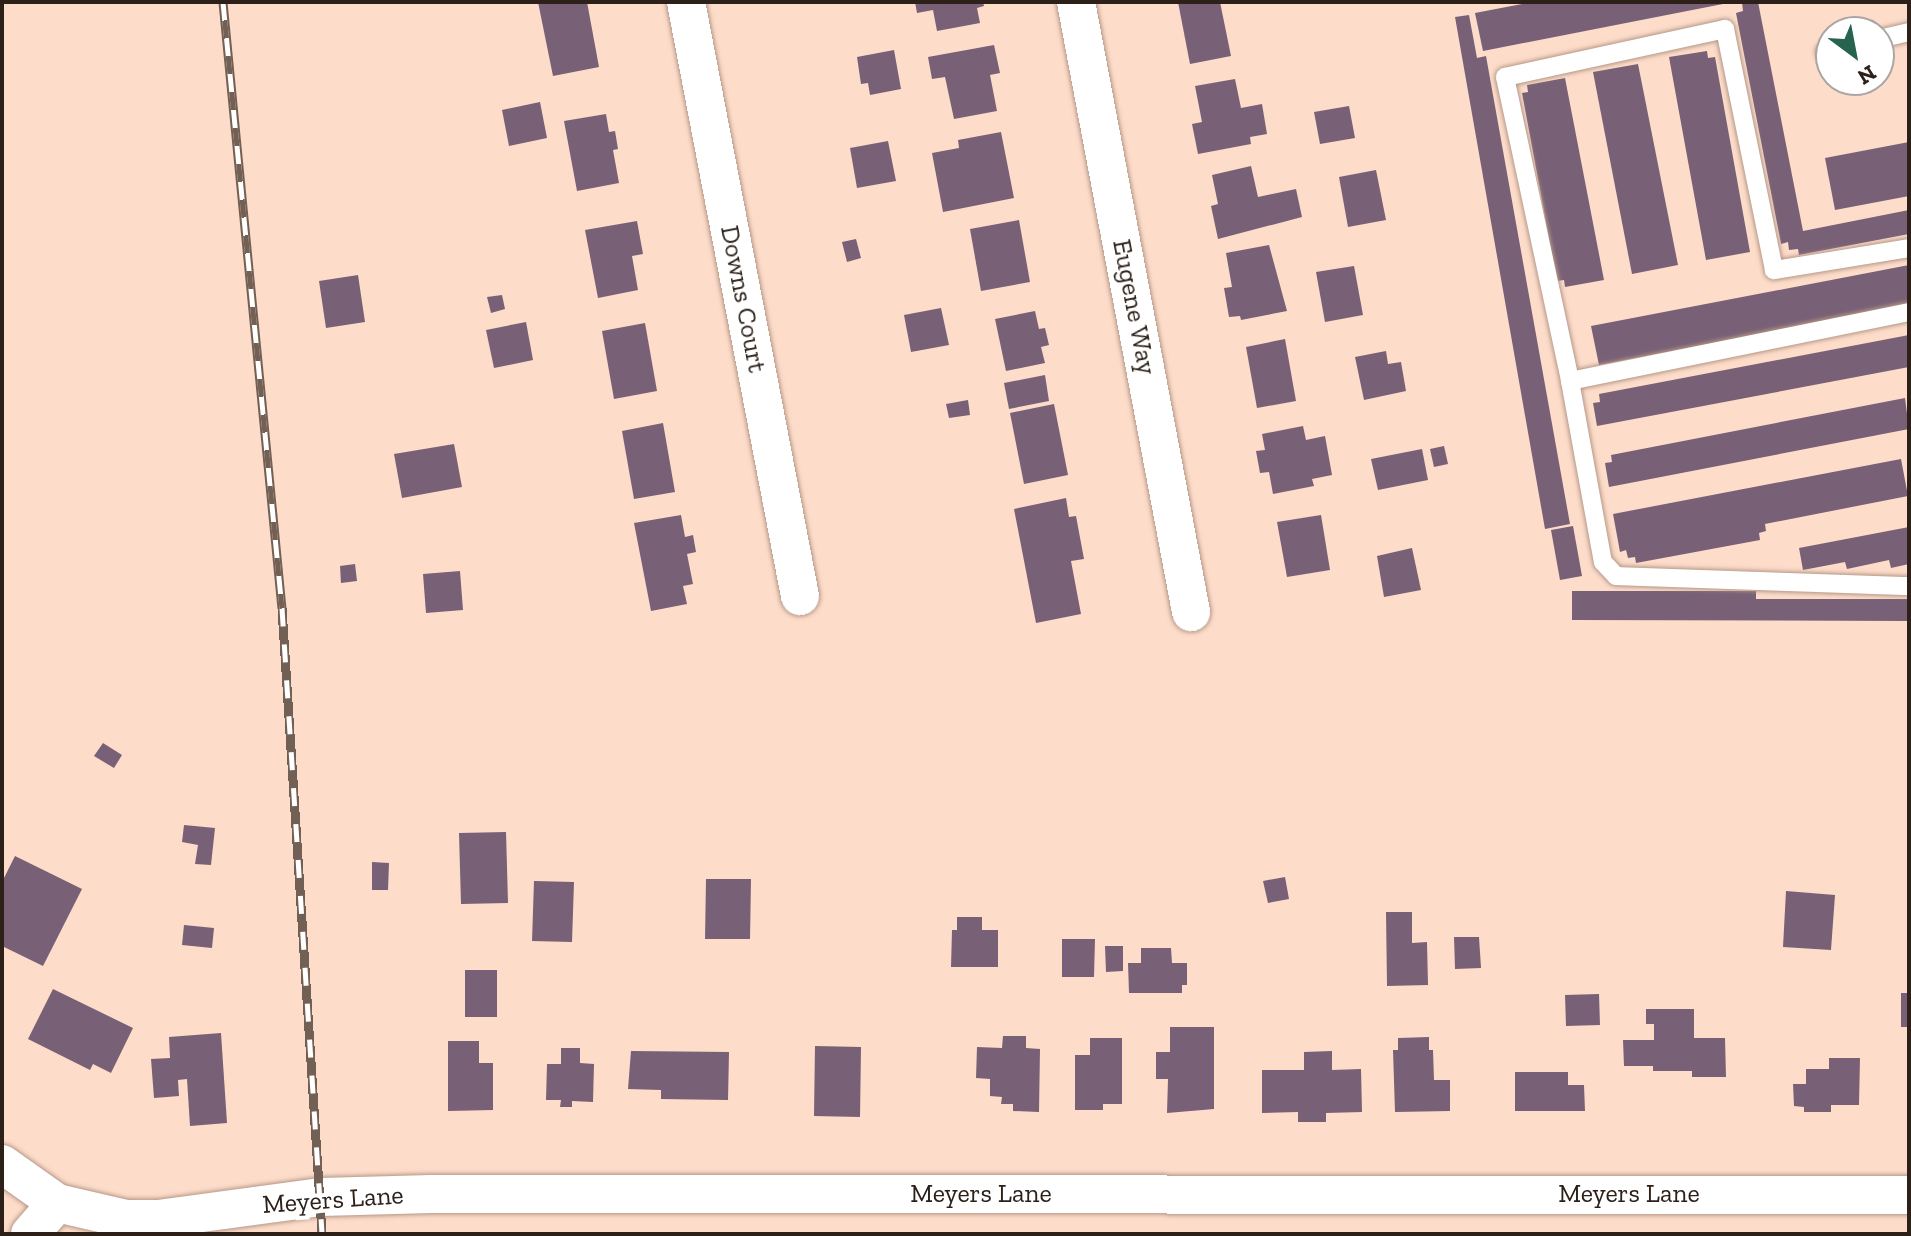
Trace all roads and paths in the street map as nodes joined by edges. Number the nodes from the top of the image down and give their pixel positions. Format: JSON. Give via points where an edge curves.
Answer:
{"nodes":[{"id":1,"x":686,"y":2,"type":"edge"},
{"id":2,"x":1076,"y":2,"type":"edge"},
{"id":3,"x":1909,"y":248,"type":"edge"},
{"id":4,"x":1909,"y":312,"type":"edge"},
{"id":5,"x":1570,"y":381,"type":"junction"},
{"id":6,"x":1909,"y":586,"type":"edge"},
{"id":7,"x":800,"y":596,"type":"dead end"},
{"id":8,"x":1191,"y":612,"type":"dead end"},
{"id":9,"x":2,"y":1164,"type":"edge"},
{"id":10,"x":1909,"y":1195,"type":"edge"},
{"id":11,"x":57,"y":1203,"type":"junction"},
{"id":12,"x":30,"y":1234,"type":"edge"}],
"edges":[{"from":1,"to":7,"type":"street","name":"Downs Court"},
{"from":2,"to":8,"type":"street","name":"Eugene Way"},
{"from":3,"to":5,"type":"lane","via":[[1774,270],[1725,29],[1505,77]]},
{"from":4,"to":5,"type":"lane"},
{"from":5,"to":6,"type":"lane","via":[[1603,562],[1616,576]]},
{"from":9,"to":11,"type":"street"},
{"from":10,"to":11,"type":"street","name":"Meyers Lane","via":[[431,1194],[321,1197],[158,1219],[126,1219]]},
{"from":11,"to":12,"type":"street"}]}
